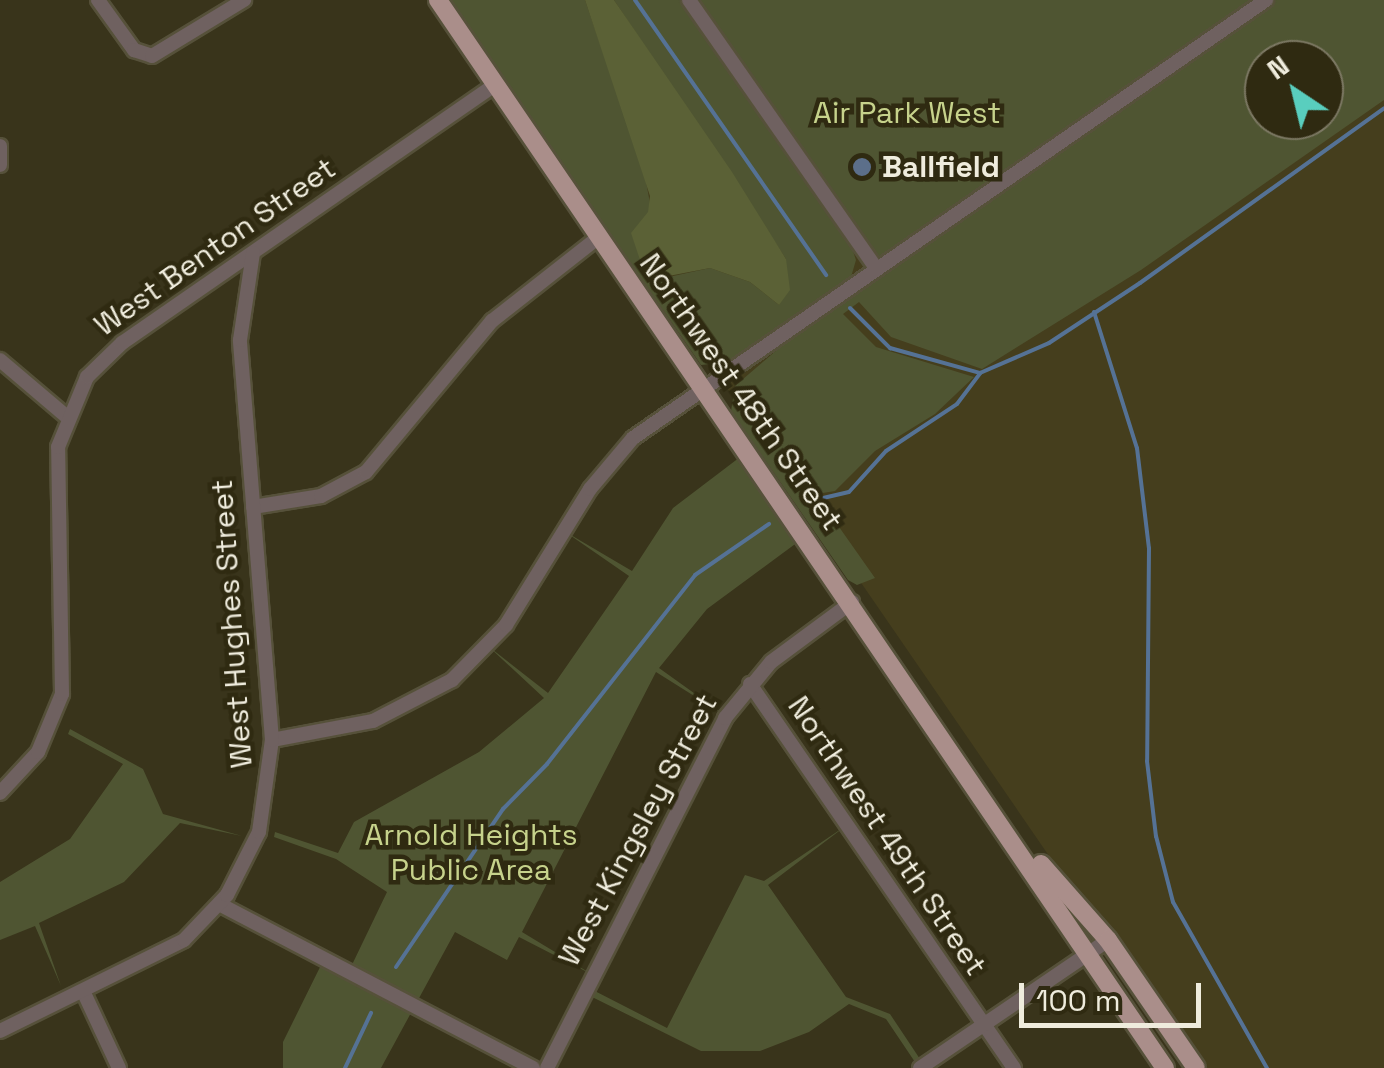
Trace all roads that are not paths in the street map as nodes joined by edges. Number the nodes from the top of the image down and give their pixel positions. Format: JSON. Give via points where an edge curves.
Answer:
{"nodes":[{"id":1,"x":98,"y":0,"type":"edge"},
{"id":2,"x":244,"y":0,"type":"edge"},
{"id":3,"x":438,"y":0,"type":"edge"},
{"id":4,"x":689,"y":0,"type":"edge"},
{"id":5,"x":1266,"y":0,"type":"edge"},
{"id":6,"x":496,"y":84,"type":"junction"},
{"id":7,"x":600,"y":236,"type":"junction"},
{"id":8,"x":253,"y":254,"type":"junction"},
{"id":9,"x":877,"y":269,"type":"junction"},
{"id":10,"x":0,"y":360,"type":"edge"},
{"id":11,"x":704,"y":387,"type":"junction"},
{"id":12,"x":66,"y":416,"type":"junction"},
{"id":13,"x":253,"y":507,"type":"junction"},
{"id":14,"x":852,"y":602,"type":"junction"},
{"id":15,"x":750,"y":684,"type":"junction"},
{"id":16,"x":272,"y":740,"type":"junction"},
{"id":17,"x":0,"y":793,"type":"edge"},
{"id":18,"x":998,"y":814,"type":"junction"},
{"id":19,"x":221,"y":905,"type":"junction"},
{"id":20,"x":1108,"y":940,"type":"junction"},
{"id":21,"x":1088,"y":953,"type":"junction"},
{"id":22,"x":84,"y":993,"type":"junction"},
{"id":23,"x":984,"y":1024,"type":"junction"},
{"id":24,"x":0,"y":1031,"type":"edge"},
{"id":25,"x":120,"y":1068,"type":"edge"},
{"id":26,"x":533,"y":1068,"type":"edge"},
{"id":27,"x":546,"y":1068,"type":"edge"},
{"id":28,"x":920,"y":1068,"type":"edge"},
{"id":29,"x":1014,"y":1068,"type":"edge"},
{"id":30,"x":1165,"y":1068,"type":"edge"},
{"id":31,"x":1196,"y":1068,"type":"edge"}],
"edges":[{"from":1,"to":2,"type":"street","via":[[134,50],[157,56]]},
{"from":3,"to":6,"type":"main road","name":"Northwest 48th Street"},
{"from":4,"to":9,"type":"street"},
{"from":5,"to":9,"type":"street"},
{"from":6,"to":7,"type":"main road","name":"Northwest 48th Street"},
{"from":6,"to":8,"type":"street","name":"West Benton Street"},
{"from":7,"to":11,"type":"main road","name":"Northwest 48th Street"},
{"from":7,"to":13,"type":"street","via":[[492,321],[366,472],[321,496]]},
{"from":8,"to":12,"type":"street","name":"West Benton Street","via":[[108,354]]},
{"from":8,"to":13,"type":"street","name":"West Hughes Street","via":[[240,340]]},
{"from":9,"to":11,"type":"street"},
{"from":10,"to":12,"type":"street"},
{"from":11,"to":14,"type":"main road","name":"Northwest 48th Street"},
{"from":11,"to":16,"type":"street","via":[[608,464],[506,625],[452,680],[373,722]]},
{"from":12,"to":17,"type":"street","name":"West Benton Street","via":[[57,461],[62,694],[38,752]]},
{"from":13,"to":16,"type":"street","name":"West Hughes Street"},
{"from":14,"to":15,"type":"street","name":"West Kingsley Street"},
{"from":14,"to":18,"type":"main road","name":"Northwest 48th Street"},
{"from":15,"to":23,"type":"street","name":"Northwest 49th Street"},
{"from":15,"to":27,"type":"street","name":"West Kingsley Street","via":[[698,767]]},
{"from":16,"to":19,"type":"street","name":"West Hughes Street","via":[[261,827]]},
{"from":18,"to":20,"type":"main road","name":"Northwest 48th Street"},
{"from":18,"to":21,"type":"main road","name":"Northwest 48th Street"},
{"from":19,"to":22,"type":"street","name":"West Hughes Street","via":[[160,957]]},
{"from":19,"to":26,"type":"street"},
{"from":20,"to":21,"type":"street"},
{"from":20,"to":31,"type":"main road","name":"Northwest 48th Street"},
{"from":21,"to":23,"type":"street"},
{"from":21,"to":30,"type":"main road","name":"Northwest 48th Street"},
{"from":22,"to":24,"type":"street","name":"West Hughes Street"},
{"from":22,"to":25,"type":"street"},
{"from":23,"to":28,"type":"street"},
{"from":23,"to":29,"type":"street","name":"Northwest 49th Street"}]}
